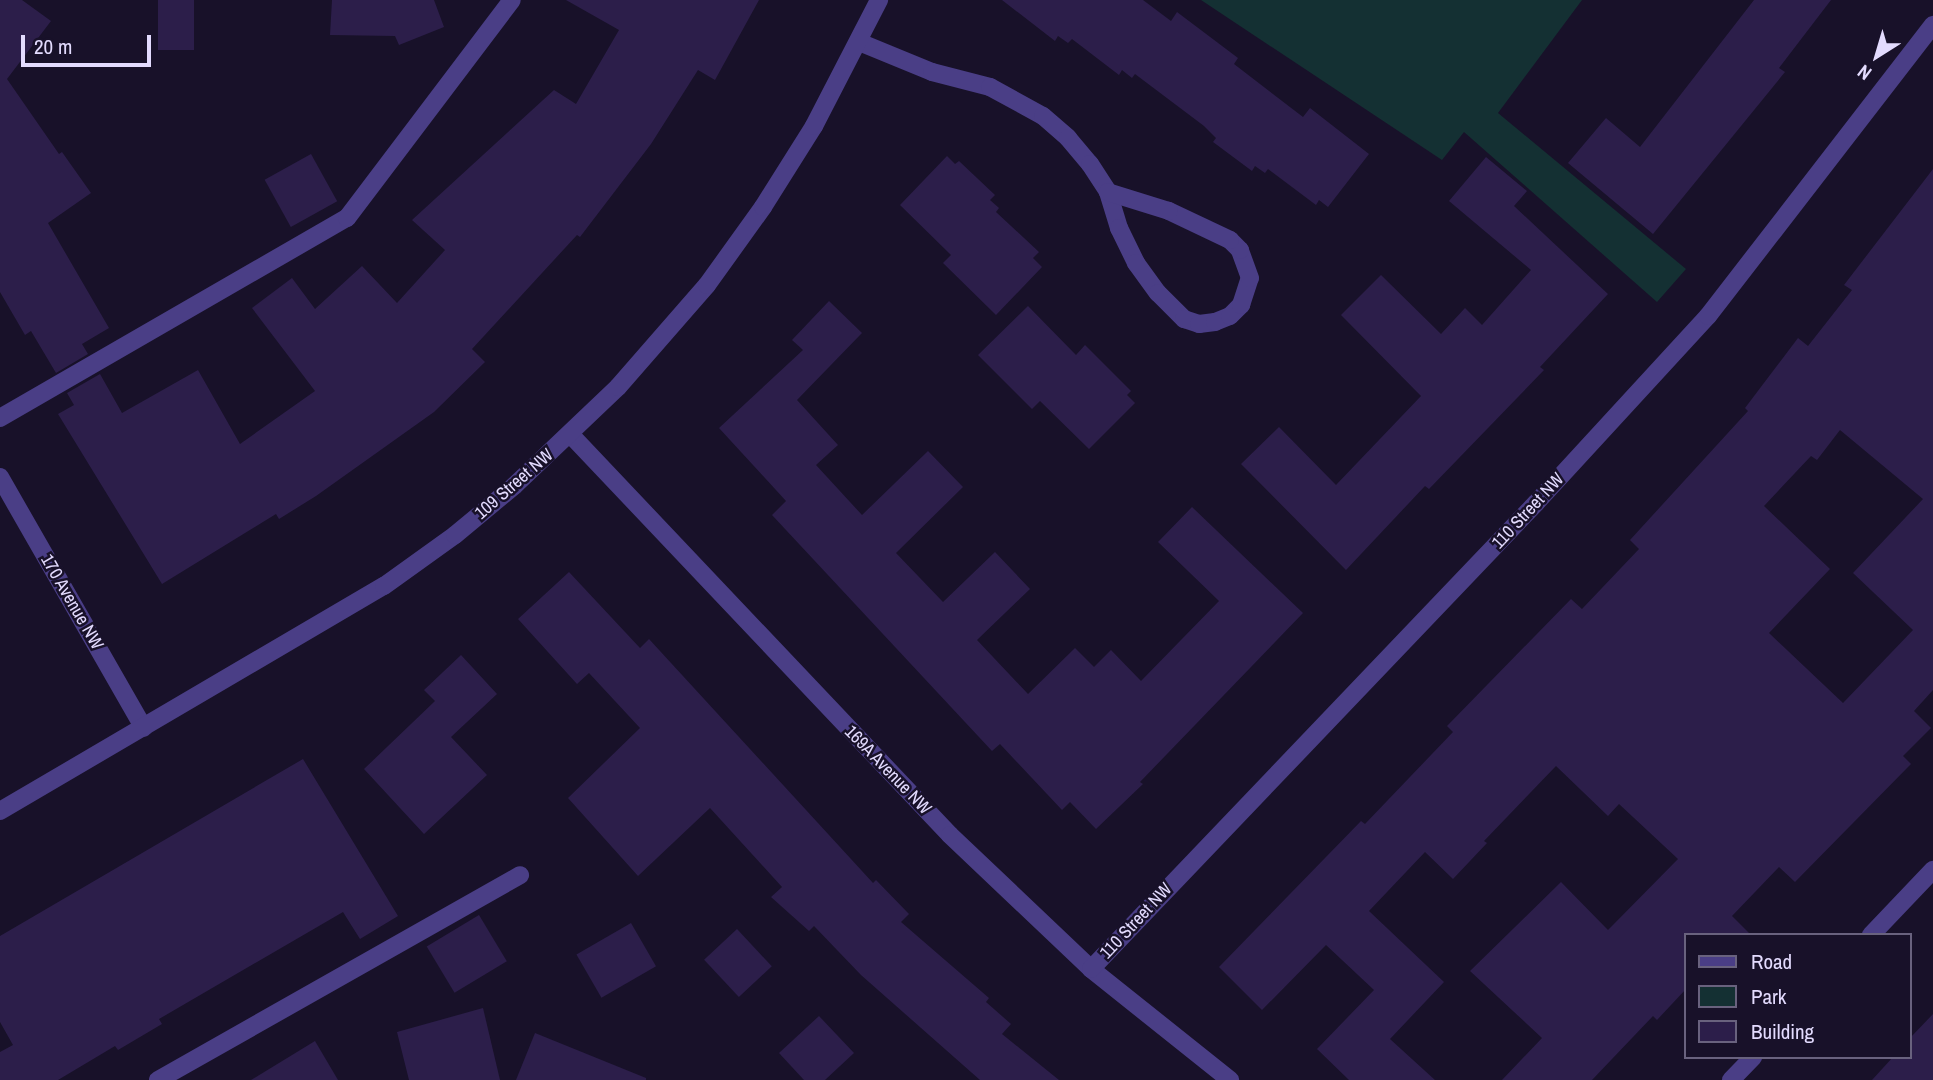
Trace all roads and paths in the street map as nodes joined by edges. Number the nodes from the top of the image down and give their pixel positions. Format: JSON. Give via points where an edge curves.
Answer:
{"nodes":[{"id":1,"x":512,"y":0,"type":"edge"},
{"id":2,"x":878,"y":0,"type":"edge"},
{"id":3,"x":1933,"y":25,"type":"edge"},
{"id":4,"x":859,"y":42,"type":"junction"},
{"id":5,"x":1108,"y":192,"type":"junction"},
{"id":6,"x":0,"y":418,"type":"edge"},
{"id":7,"x":570,"y":434,"type":"junction"},
{"id":8,"x":0,"y":477,"type":"edge"},
{"id":9,"x":144,"y":728,"type":"junction"},
{"id":10,"x":0,"y":811,"type":"edge"},
{"id":11,"x":1933,"y":870,"type":"edge"},
{"id":12,"x":520,"y":875,"type":"dead end"},
{"id":13,"x":1873,"y":933,"type":"edge"},
{"id":14,"x":1091,"y":969,"type":"junction"},
{"id":15,"x":1751,"y":1059,"type":"edge"},
{"id":16,"x":158,"y":1080,"type":"edge"},
{"id":17,"x":1230,"y":1080,"type":"edge"},
{"id":18,"x":1731,"y":1080,"type":"edge"}],
"edges":[{"from":1,"to":6,"type":"street","via":[[347,218]]},
{"from":2,"to":4,"type":"street","name":"109 Street NW"},
{"from":3,"to":14,"type":"street","name":"110 Street NW","via":[[1708,316]]},
{"from":4,"to":5,"type":"street","via":[[1017,100],[1068,138]]},
{"from":4,"to":7,"type":"street","name":"109 Street NW","via":[[814,126],[715,274],[655,347]]},
{"from":5,"to":5,"type":"street","via":[[1136,263],[1184,319],[1199,324],[1215,322],[1241,305],[1250,278],[1240,250],[1230,240],[1169,211]]},
{"from":7,"to":9,"type":"street","name":"109 Street NW","via":[[455,535],[384,586]]},
{"from":7,"to":14,"type":"street","name":"169A Avenue NW","via":[[950,835]]},
{"from":8,"to":9,"type":"street","name":"170 Avenue NW"},
{"from":9,"to":10,"type":"street","name":"109 Street NW"},
{"from":11,"to":13,"type":"street"},
{"from":12,"to":16,"type":"street"},
{"from":14,"to":17,"type":"street","name":"169A Avenue NW"},
{"from":15,"to":18,"type":"street"}]}
